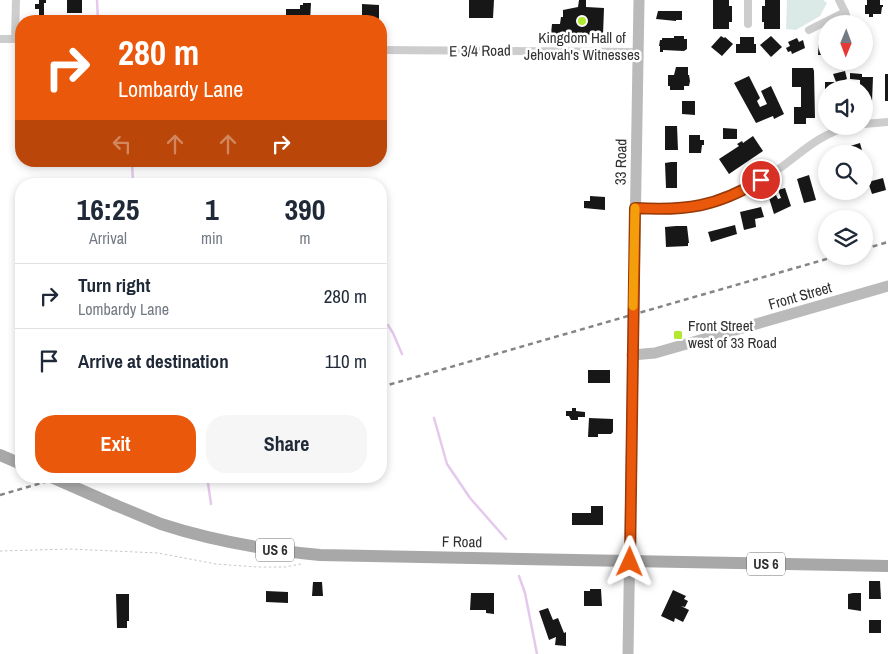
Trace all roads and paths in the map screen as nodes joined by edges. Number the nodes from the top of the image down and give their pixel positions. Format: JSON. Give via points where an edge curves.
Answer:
{"nodes":[{"id":1,"x":16,"y":0,"type":"edge"},
{"id":2,"x":640,"y":0,"type":"edge"},
{"id":3,"x":748,"y":0,"type":"edge"},
{"id":4,"x":839,"y":0,"type":"edge"},
{"id":5,"x":845,"y":12,"type":"junction"},
{"id":6,"x":17,"y":15,"type":"edge"},
{"id":7,"x":846,"y":15,"type":"edge"},
{"id":8,"x":748,"y":24,"type":"dead end"},
{"id":9,"x":809,"y":30,"type":"dead end"},
{"id":10,"x":0,"y":39,"type":"edge"},
{"id":11,"x":15,"y":39,"type":"edge"},
{"id":12,"x":387,"y":50,"type":"edge"},
{"id":13,"x":638,"y":52,"type":"junction"},
{"id":14,"x":888,"y":122,"type":"edge"},
{"id":15,"x":873,"y":123,"type":"edge"},
{"id":16,"x":826,"y":135,"type":"edge"},
{"id":17,"x":635,"y":208,"type":"junction"},
{"id":18,"x":888,"y":286,"type":"edge"},
{"id":19,"x":632,"y":356,"type":"junction"},
{"id":20,"x":65,"y":483,"type":"edge"},
{"id":21,"x":0,"y":551,"type":"edge"},
{"id":22,"x":304,"y":554,"type":"junction"},
{"id":23,"x":630,"y":562,"type":"junction"},
{"id":24,"x":888,"y":566,"type":"edge"},
{"id":25,"x":628,"y":654,"type":"edge"}],
"edges":[{"from":1,"to":6,"type":"street"},
{"from":2,"to":13,"type":"main road","name":"33 Road"},
{"from":3,"to":8,"type":"street"},
{"from":4,"to":5,"type":"street"},
{"from":5,"to":7,"type":"street"},
{"from":5,"to":9,"type":"street"},
{"from":10,"to":11,"type":"street"},
{"from":12,"to":13,"type":"street","name":"E 3/4 Road"},
{"from":13,"to":17,"type":"main road","name":"33 Road"},
{"from":14,"to":15,"type":"street"},
{"from":16,"to":17,"type":"street","via":[[777,170],[728,198],[685,209]]},
{"from":17,"to":19,"type":"main road","name":"33 Road"},
{"from":18,"to":19,"type":"main road","name":"Front Street","via":[[655,353]]},
{"from":19,"to":23,"type":"main road","name":"33 Road"},
{"from":20,"to":22,"type":"main road","name":"F Road","number":"US 6","bridge":true,"via":[[184,530],[238,544]]},
{"from":21,"to":22,"type":"path","via":[[158,552],[216,564],[257,567],[301,565]]},
{"from":22,"to":23,"type":"main road","name":"F Road","number":"US 6"},
{"from":23,"to":24,"type":"main road","name":"F Road","number":"US 6"},
{"from":23,"to":25,"type":"main road","name":"33 Road"}]}
